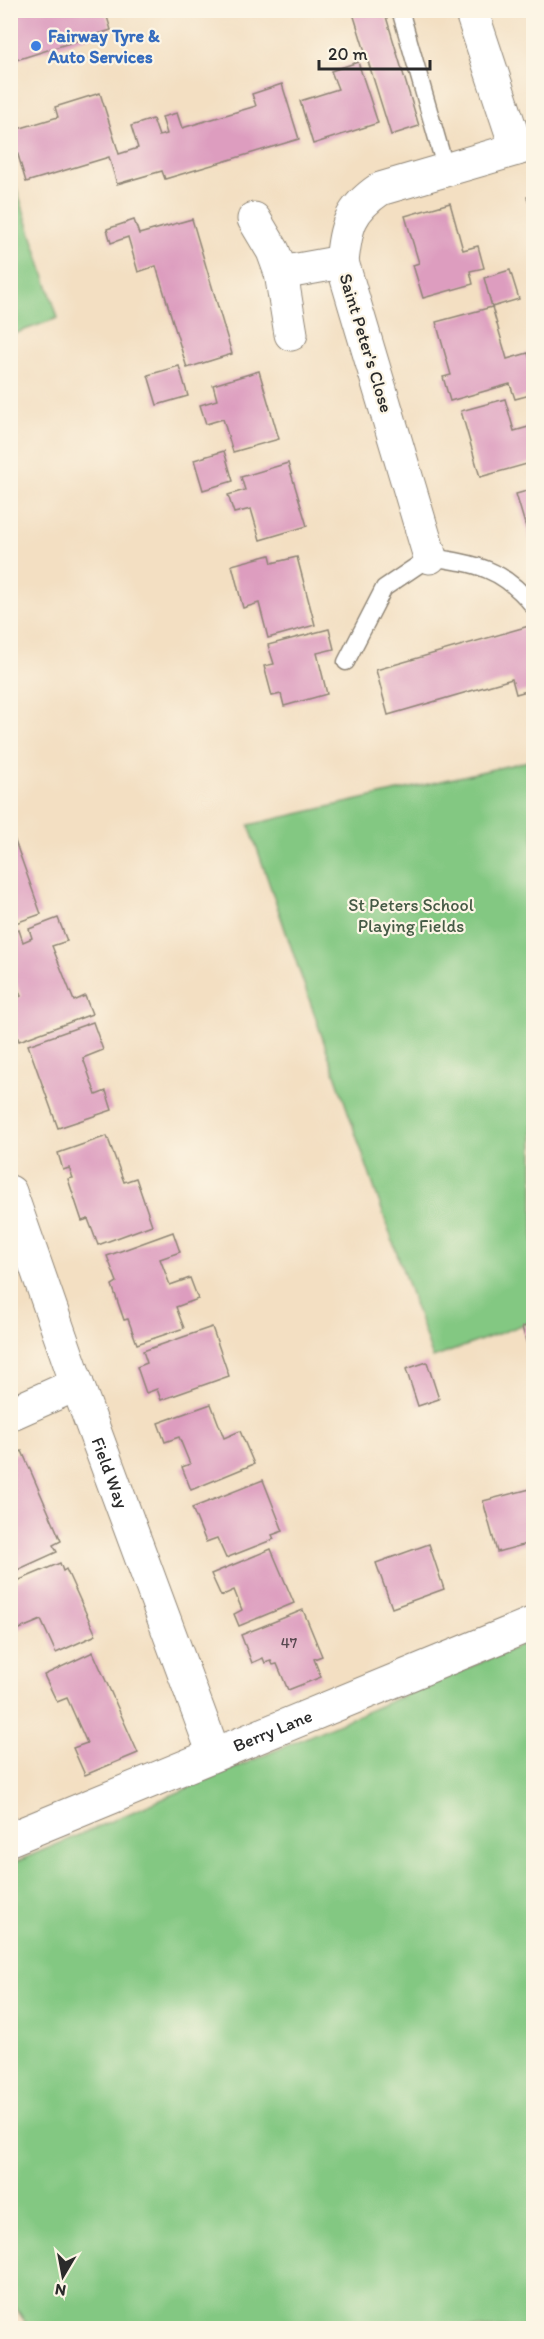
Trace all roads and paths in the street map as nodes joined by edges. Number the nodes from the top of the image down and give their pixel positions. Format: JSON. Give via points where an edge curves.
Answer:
{"nodes":[{"id":1,"x":400,"y":10,"type":"edge"},
{"id":2,"x":471,"y":10,"type":"edge"},
{"id":3,"x":525,"y":146,"type":"edge"},
{"id":4,"x":446,"y":170,"type":"junction"},
{"id":5,"x":254,"y":219,"type":"dead end"},
{"id":6,"x":342,"y":262,"type":"junction"},
{"id":7,"x":281,"y":273,"type":"junction"},
{"id":8,"x":291,"y":334,"type":"dead end"},
{"id":9,"x":430,"y":557,"type":"junction"},
{"id":10,"x":534,"y":607,"type":"edge"},
{"id":11,"x":346,"y":662,"type":"dead end"},
{"id":12,"x":10,"y":1192,"type":"edge"},
{"id":13,"x":77,"y":1384,"type":"junction"},
{"id":14,"x":10,"y":1414,"type":"edge"},
{"id":15,"x":534,"y":1623,"type":"edge"},
{"id":16,"x":214,"y":1754,"type":"junction"},
{"id":17,"x":10,"y":1839,"type":"edge"}],
"edges":[{"from":1,"to":4,"type":"lane"},
{"from":2,"to":3,"type":"street"},
{"from":3,"to":4,"type":"street","name":"Saint Peter's Close"},
{"from":4,"to":6,"type":"street","name":"Saint Peter's Close","via":[[380,189],[363,200],[345,235]]},
{"from":5,"to":7,"type":"street"},
{"from":6,"to":7,"type":"street"},
{"from":6,"to":9,"type":"street","name":"Saint Peter's Close"},
{"from":7,"to":8,"type":"street"},
{"from":9,"to":10,"type":"lane","via":[[474,564],[506,578]]},
{"from":9,"to":11,"type":"lane","via":[[384,588]]},
{"from":12,"to":13,"type":"street","name":"Field Way"},
{"from":13,"to":14,"type":"street"},
{"from":13,"to":16,"type":"street","name":"Field Way"},
{"from":15,"to":16,"type":"street","name":"Berry Lane"},
{"from":16,"to":17,"type":"street","name":"Berry Lane"}]}
